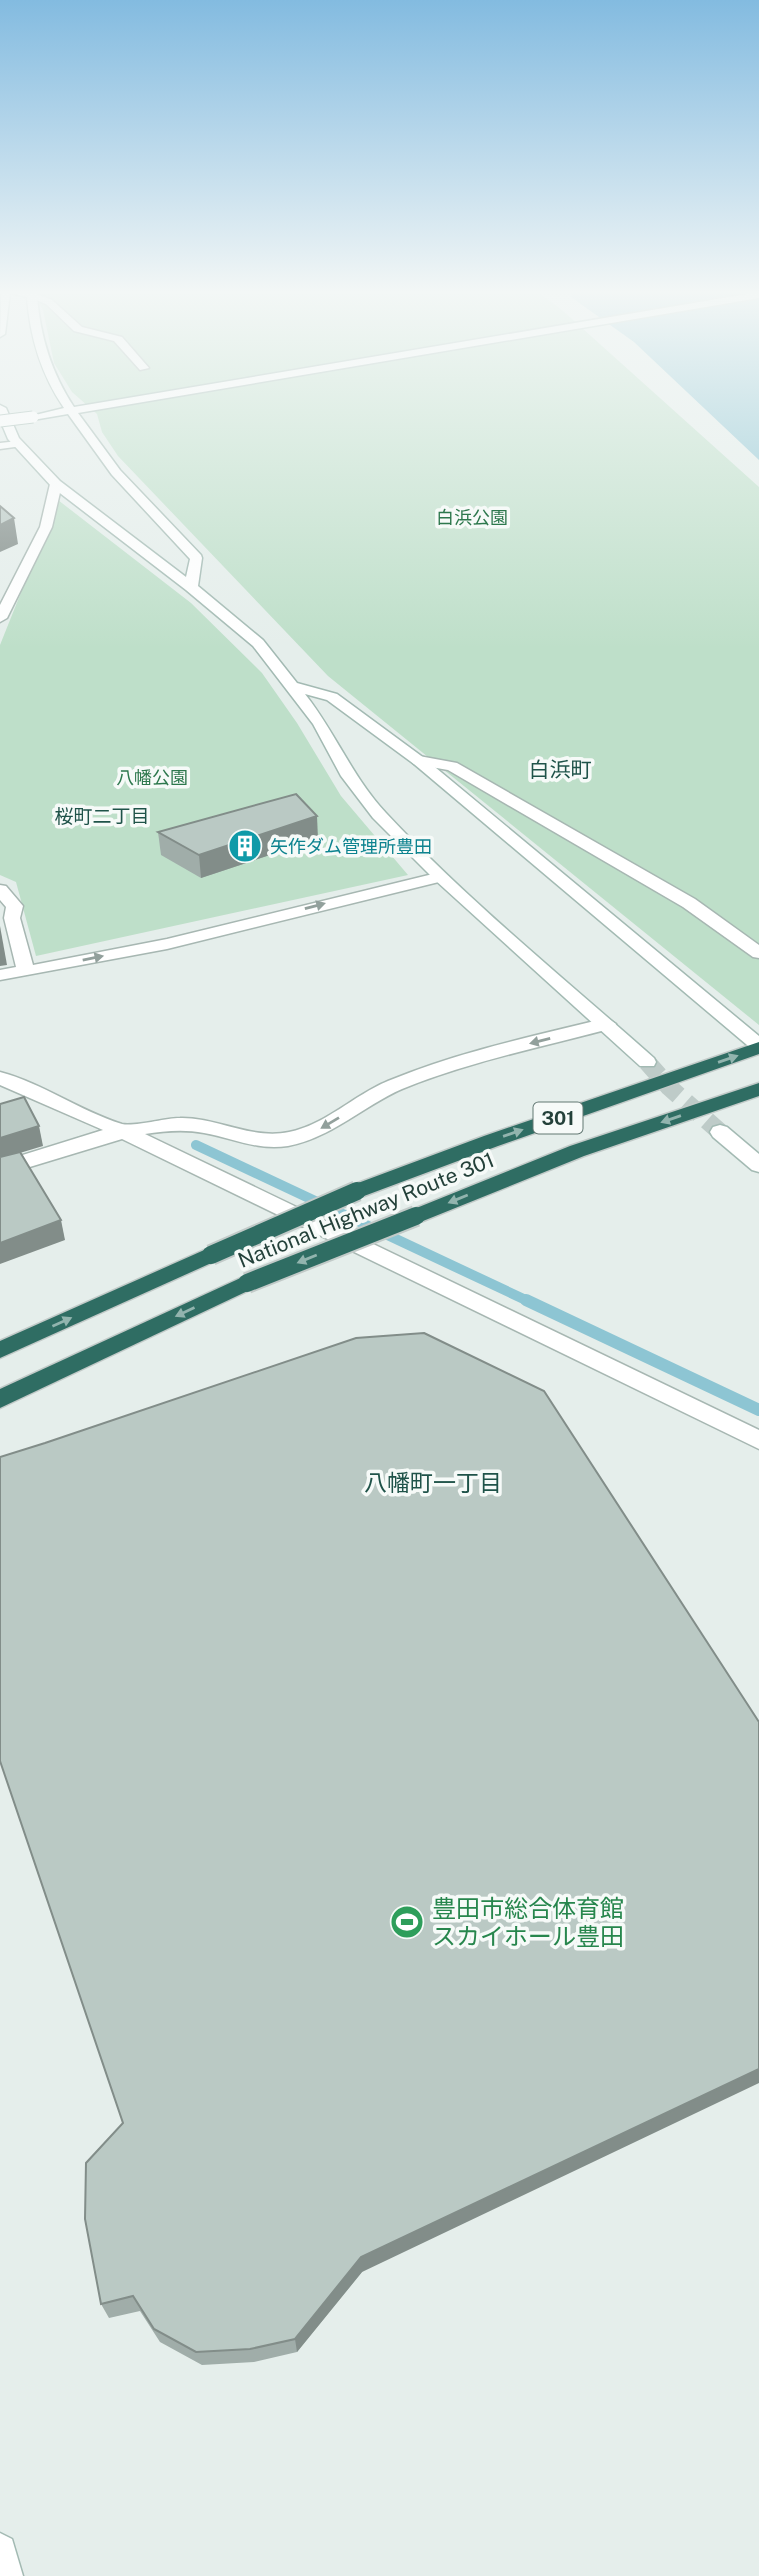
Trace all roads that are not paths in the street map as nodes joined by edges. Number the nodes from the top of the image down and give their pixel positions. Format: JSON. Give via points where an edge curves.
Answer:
{"nodes":[{"id":1,"x":1,"y":409,"type":"edge"},
{"id":2,"x":84,"y":409,"type":"edge"},
{"id":3,"x":71,"y":411,"type":"junction"},
{"id":4,"x":0,"y":421,"type":"edge"},
{"id":5,"x":18,"y":444,"type":"junction"},
{"id":6,"x":0,"y":446,"type":"edge"},
{"id":7,"x":56,"y":484,"type":"junction"},
{"id":8,"x":191,"y":587,"type":"junction"},
{"id":9,"x":0,"y":618,"type":"edge"},
{"id":10,"x":294,"y":687,"type":"junction"},
{"id":11,"x":419,"y":761,"type":"junction"},
{"id":12,"x":441,"y":877,"type":"junction"},
{"id":13,"x":0,"y":890,"type":"edge"},
{"id":14,"x":759,"y":953,"type":"edge"},
{"id":15,"x":26,"y":971,"type":"junction"},
{"id":16,"x":0,"y":975,"type":"edge"},
{"id":17,"x":607,"y":1024,"type":"junction"},
{"id":18,"x":759,"y":1047,"type":"edge"},
{"id":19,"x":647,"y":1062,"type":"tunnel mouth"},
{"id":20,"x":0,"y":1077,"type":"edge"},
{"id":21,"x":759,"y":1089,"type":"edge"},
{"id":22,"x":124,"y":1132,"type":"junction"},
{"id":23,"x":720,"y":1132,"type":"tunnel mouth"},
{"id":24,"x":759,"y":1165,"type":"edge"},
{"id":25,"x":0,"y":1169,"type":"edge"},
{"id":26,"x":0,"y":1350,"type":"edge"},
{"id":27,"x":0,"y":1399,"type":"edge"},
{"id":28,"x":759,"y":1440,"type":"edge"},
{"id":29,"x":0,"y":2551,"type":"edge"},
{"id":30,"x":5,"y":2576,"type":"edge"}],
"edges":[{"from":1,"to":5,"type":"street"},
{"from":2,"to":3,"type":"street"},
{"from":3,"to":4,"type":"street","bridge":true},
{"from":3,"to":8,"type":"street","via":[[104,459],[197,558]]},
{"from":5,"to":6,"type":"street"},
{"from":5,"to":7,"type":"street"},
{"from":7,"to":8,"type":"street"},
{"from":7,"to":9,"type":"street","via":[[46,527]]},
{"from":8,"to":10,"type":"street","via":[[258,643]]},
{"from":10,"to":11,"type":"street","via":[[332,697]]},
{"from":10,"to":12,"type":"street","via":[[379,815]]},
{"from":11,"to":14,"type":"street","via":[[452,766],[689,903]]},
{"from":11,"to":18,"type":"street"},
{"from":15,"to":12,"type":"street","one_way":true,"via":[[182,941]]},
{"from":12,"to":17,"type":"street"},
{"from":13,"to":15,"type":"street","via":[[15,906],[12,918]]},
{"from":15,"to":16,"type":"street"},
{"from":17,"to":19,"type":"street"},
{"from":17,"to":22,"type":"street","one_way":true,"via":[[447,1064],[389,1087],[324,1127],[288,1139],[252,1141],[181,1123]]},
{"from":26,"to":18,"type":"highway","name":"National Highway Route 301","number":"301","one_way":true,"bridge":true,"via":[[357,1191]]},
{"from":20,"to":22,"type":"street"},
{"from":21,"to":27,"type":"highway","name":"National Highway Route 301","number":"301","one_way":true,"bridge":true,"via":[[577,1151],[247,1283]]},
{"from":22,"to":25,"type":"street"},
{"from":22,"to":28,"type":"street"},
{"from":23,"to":24,"type":"street"},
{"from":29,"to":30,"type":"street"}]}
